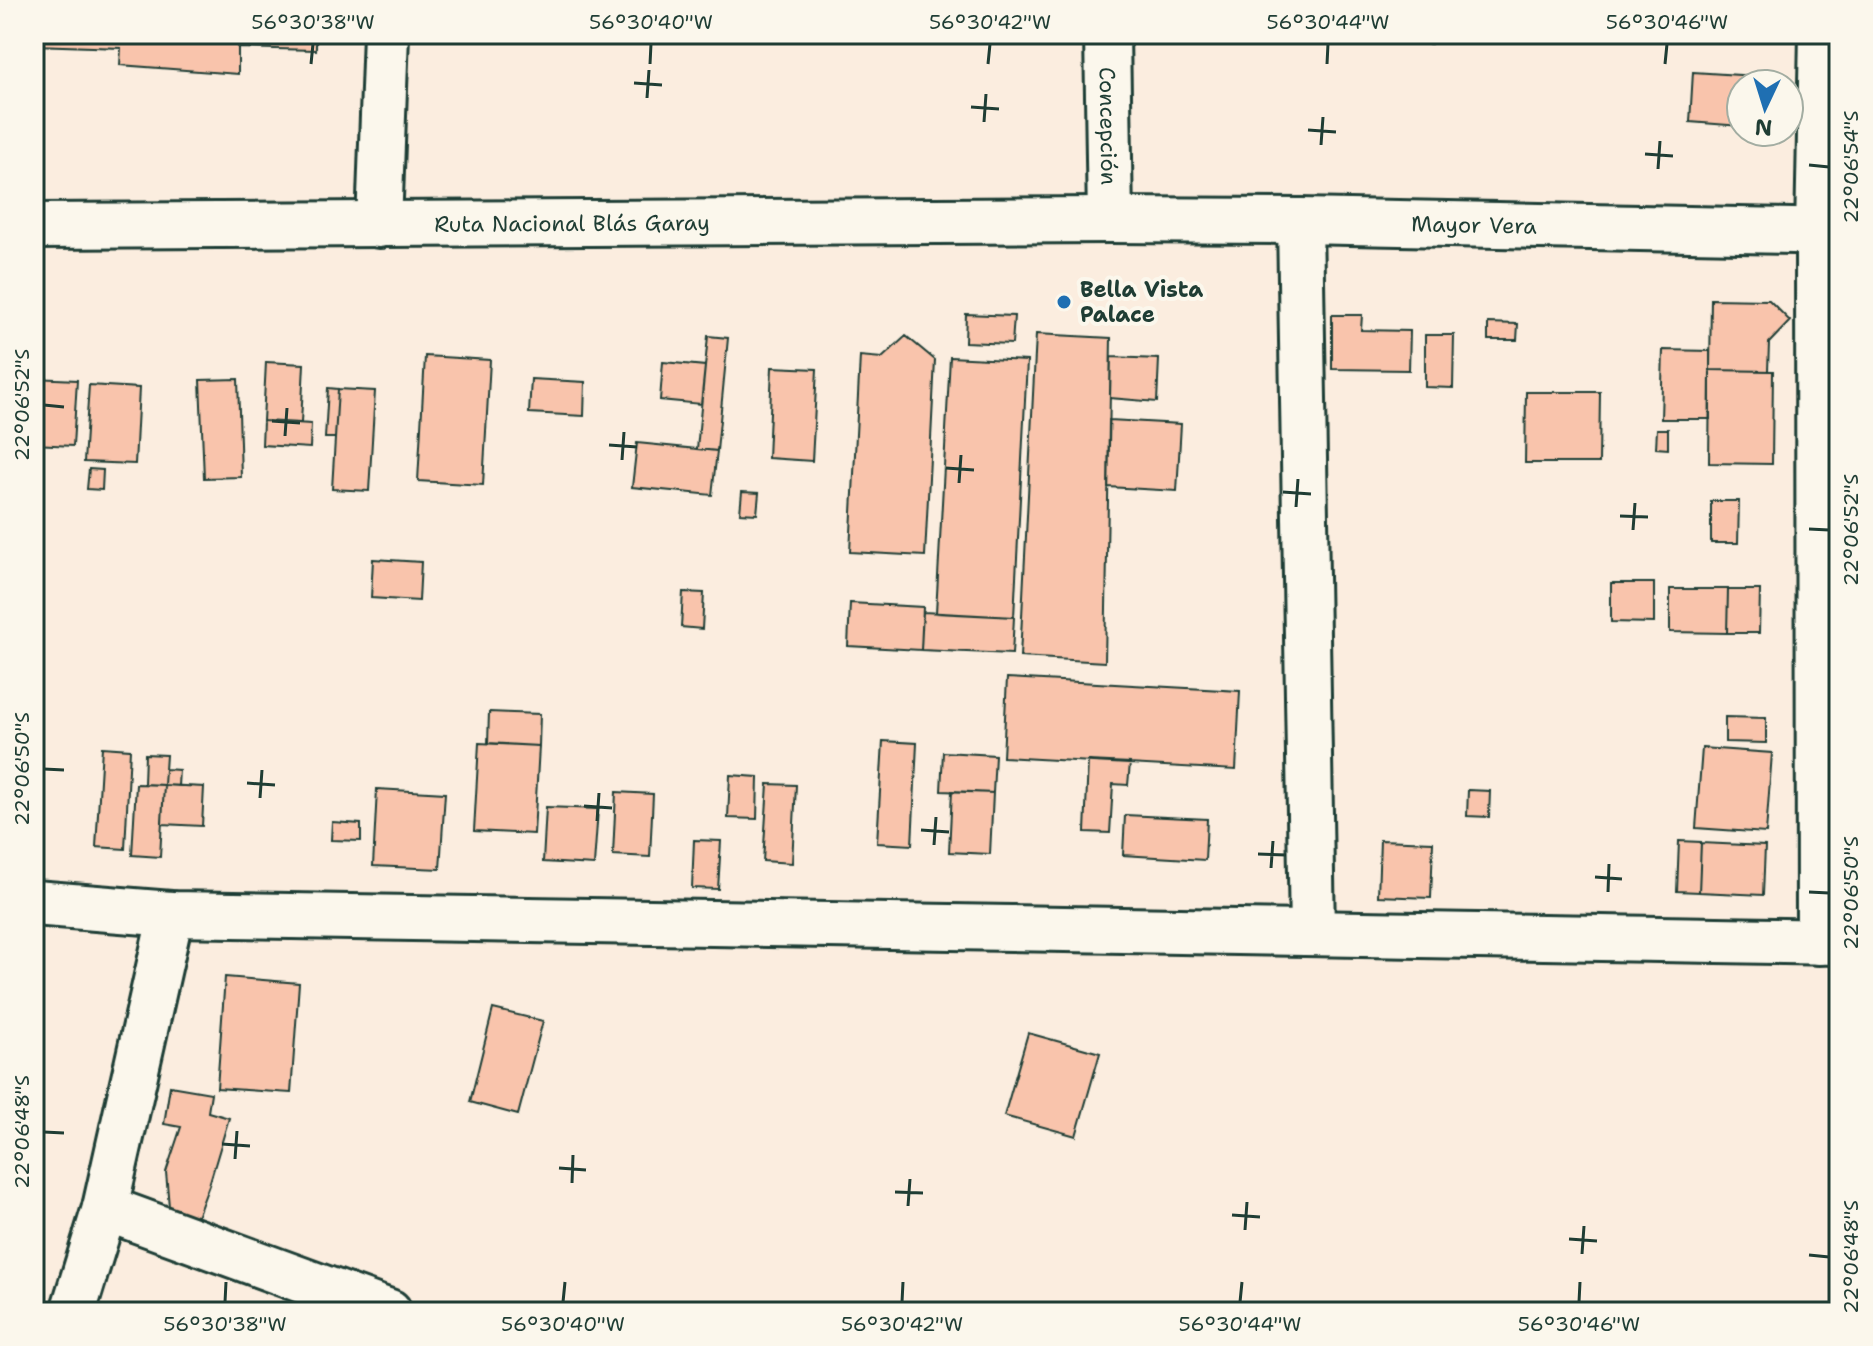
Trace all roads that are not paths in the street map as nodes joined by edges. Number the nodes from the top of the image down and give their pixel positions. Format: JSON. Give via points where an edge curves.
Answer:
{"nodes":[{"id":1,"x":386,"y":34,"type":"edge"},
{"id":2,"x":1107,"y":34,"type":"edge"},
{"id":3,"x":1822,"y":34,"type":"edge"},
{"id":4,"x":1110,"y":220,"type":"junction"},
{"id":5,"x":1300,"y":221,"type":"junction"},
{"id":6,"x":379,"y":225,"type":"junction"},
{"id":7,"x":34,"y":226,"type":"edge"},
{"id":8,"x":1829,"y":232,"type":"edge"},
{"id":9,"x":34,"y":903,"type":"edge"},
{"id":10,"x":171,"y":914,"type":"junction"},
{"id":11,"x":1312,"y":933,"type":"junction"},
{"id":12,"x":1829,"y":942,"type":"edge"},
{"id":13,"x":105,"y":1208,"type":"junction"},
{"id":14,"x":73,"y":1312,"type":"edge"},
{"id":15,"x":389,"y":1312,"type":"edge"}],
"edges":[{"from":1,"to":6,"type":"main road"},
{"from":2,"to":4,"type":"main road","name":"Concepción"},
{"from":3,"to":8,"type":"main road"},
{"from":4,"to":5,"type":"main road","name":"Mayor Vera"},
{"from":4,"to":6,"type":"main road","name":"Ruta Nacional Blás Garay"},
{"from":5,"to":8,"type":"main road","name":"Mayor Vera"},
{"from":5,"to":11,"type":"main road"},
{"from":6,"to":7,"type":"main road","name":"Ruta Nacional Blás Garay"},
{"from":8,"to":12,"type":"main road"},
{"from":9,"to":10,"type":"main road"},
{"from":10,"to":11,"type":"main road"},
{"from":10,"to":13,"type":"main road"},
{"from":11,"to":12,"type":"main road"},
{"from":13,"to":14,"type":"main road"},
{"from":13,"to":15,"type":"main road"}]}
